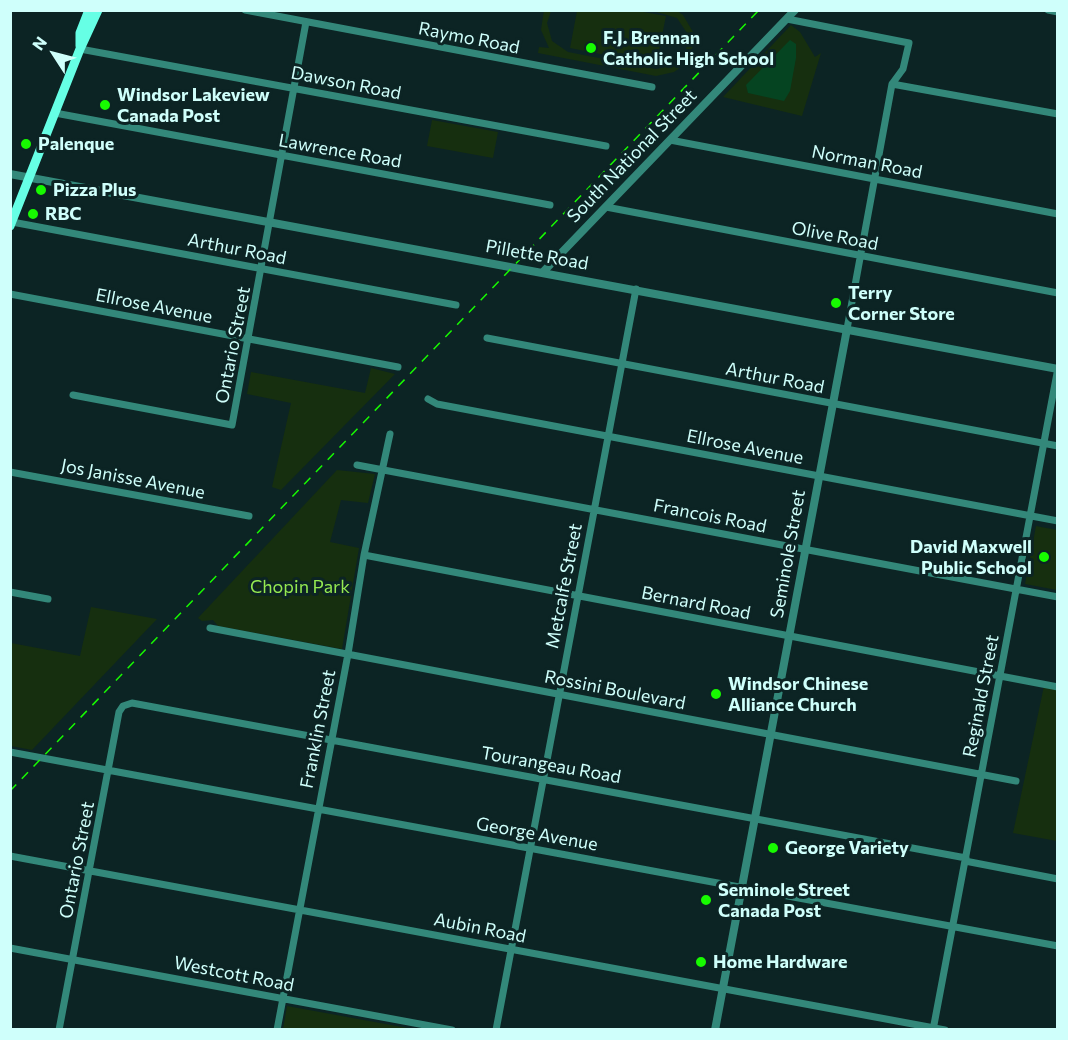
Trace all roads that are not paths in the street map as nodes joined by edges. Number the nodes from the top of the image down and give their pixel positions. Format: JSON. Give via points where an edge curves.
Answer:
{"nodes":[{"id":1,"x":89,"y":10,"type":"edge"},
{"id":2,"x":98,"y":10,"type":"edge"},
{"id":3,"x":245,"y":10,"type":"edge"},
{"id":4,"x":795,"y":10,"type":"edge"},
{"id":5,"x":1048,"y":10,"type":"edge"},
{"id":6,"x":1058,"y":12,"type":"edge"},
{"id":7,"x":787,"y":19,"type":"junction"},
{"id":8,"x":306,"y":22,"type":"junction"},
{"id":9,"x":80,"y":49,"type":"junction"},
{"id":10,"x":892,"y":84,"type":"junction"},
{"id":11,"x":652,"y":87,"type":"dead end"},
{"id":12,"x":294,"y":88,"type":"junction"},
{"id":13,"x":55,"y":113,"type":"junction"},
{"id":14,"x":1058,"y":114,"type":"edge"},
{"id":15,"x":670,"y":140,"type":"junction"},
{"id":16,"x":606,"y":146,"type":"dead end"},
{"id":17,"x":281,"y":155,"type":"junction"},
{"id":18,"x":10,"y":174,"type":"edge"},
{"id":19,"x":29,"y":178,"type":"junction"},
{"id":20,"x":875,"y":179,"type":"junction"},
{"id":21,"x":550,"y":205,"type":"dead end"},
{"id":22,"x":606,"y":207,"type":"junction"},
{"id":23,"x":1058,"y":214,"type":"edge"},
{"id":24,"x":271,"y":223,"type":"junction"},
{"id":25,"x":11,"y":224,"type":"edge"},
{"id":26,"x":860,"y":256,"type":"junction"},
{"id":27,"x":263,"y":270,"type":"junction"},
{"id":28,"x":543,"y":272,"type":"junction"},
{"id":29,"x":636,"y":289,"type":"junction"},
{"id":30,"x":1058,"y":292,"type":"edge"},
{"id":31,"x":10,"y":294,"type":"edge"},
{"id":32,"x":456,"y":305,"type":"dead end"},
{"id":33,"x":847,"y":329,"type":"junction"},
{"id":34,"x":487,"y":338,"type":"dead end"},
{"id":35,"x":249,"y":339,"type":"junction"},
{"id":36,"x":622,"y":364,"type":"junction"},
{"id":37,"x":398,"y":367,"type":"dead end"},
{"id":38,"x":1057,"y":368,"type":"edge"},
{"id":39,"x":73,"y":394,"type":"dead end"},
{"id":40,"x":428,"y":399,"type":"dead end"},
{"id":41,"x":832,"y":404,"type":"junction"},
{"id":42,"x":390,"y":434,"type":"dead end"},
{"id":43,"x":608,"y":436,"type":"junction"},
{"id":44,"x":1043,"y":444,"type":"junction"},
{"id":45,"x":1058,"y":446,"type":"edge"},
{"id":46,"x":357,"y":465,"type":"dead end"},
{"id":47,"x":380,"y":470,"type":"junction"},
{"id":48,"x":10,"y":472,"type":"edge"},
{"id":49,"x":819,"y":477,"type":"junction"},
{"id":50,"x":594,"y":510,"type":"junction"},
{"id":51,"x":249,"y":516,"type":"dead end"},
{"id":52,"x":1030,"y":516,"type":"junction"},
{"id":53,"x":1058,"y":522,"type":"edge"},
{"id":54,"x":805,"y":549,"type":"junction"},
{"id":55,"x":363,"y":555,"type":"junction"},
{"id":56,"x":1016,"y":589,"type":"junction"},
{"id":57,"x":10,"y":592,"type":"edge"},
{"id":58,"x":578,"y":596,"type":"junction"},
{"id":59,"x":1058,"y":597,"type":"edge"},
{"id":60,"x":48,"y":599,"type":"dead end"},
{"id":61,"x":210,"y":628,"type":"dead end"},
{"id":62,"x":789,"y":637,"type":"junction"},
{"id":63,"x":348,"y":654,"type":"junction"},
{"id":64,"x":1000,"y":676,"type":"junction"},
{"id":65,"x":1058,"y":687,"type":"edge"},
{"id":66,"x":559,"y":694,"type":"junction"},
{"id":67,"x":132,"y":703,"type":"joint"},
{"id":68,"x":772,"y":735,"type":"junction"},
{"id":69,"x":331,"y":740,"type":"junction"},
{"id":70,"x":10,"y":753,"type":"edge"},
{"id":71,"x":109,"y":771,"type":"junction"},
{"id":72,"x":981,"y":775,"type":"junction"},
{"id":73,"x":543,"y":778,"type":"junction"},
{"id":74,"x":1016,"y":781,"type":"dead end"},
{"id":75,"x":318,"y":809,"type":"junction"},
{"id":76,"x":756,"y":818,"type":"junction"},
{"id":77,"x":530,"y":847,"type":"junction"},
{"id":78,"x":10,"y":856,"type":"edge"},
{"id":79,"x":965,"y":860,"type":"junction"},
{"id":80,"x":90,"y":871,"type":"junction"},
{"id":81,"x":1058,"y":879,"type":"edge"},
{"id":82,"x":742,"y":887,"type":"junction"},
{"id":83,"x":299,"y":910,"type":"junction"},
{"id":84,"x":953,"y":927,"type":"junction"},
{"id":85,"x":1058,"y":946,"type":"edge"},
{"id":86,"x":10,"y":948,"type":"edge"},
{"id":87,"x":511,"y":949,"type":"junction"},
{"id":88,"x":73,"y":959,"type":"junction"},
{"id":89,"x":723,"y":988,"type":"junction"},
{"id":90,"x":283,"y":998,"type":"junction"},
{"id":91,"x":934,"y":1028,"type":"edge"},
{"id":92,"x":59,"y":1029,"type":"edge"},
{"id":93,"x":277,"y":1029,"type":"edge"},
{"id":94,"x":452,"y":1029,"type":"edge"},
{"id":95,"x":496,"y":1029,"type":"edge"},
{"id":96,"x":715,"y":1029,"type":"edge"},
{"id":97,"x":945,"y":1029,"type":"edge"}],
"edges":[{"from":1,"to":9,"type":"main road","via":[[80,33]]},
{"from":2,"to":9,"type":"main road"},
{"from":3,"to":8,"type":"street","name":"Raymo Road"},
{"from":4,"to":7,"type":"street","name":"South National Street"},
{"from":5,"to":6,"type":"street"},
{"from":7,"to":10,"type":"street","name":"Seminole Street","via":[[909,43],[903,69]]},
{"from":7,"to":15,"type":"street","name":"South National Street"},
{"from":8,"to":11,"type":"street","name":"Raymo Road"},
{"from":8,"to":12,"type":"street","name":"Ontario Street"},
{"from":9,"to":12,"type":"street","name":"Dawson Road"},
{"from":9,"to":13,"type":"main road"},
{"from":10,"to":14,"type":"street"},
{"from":10,"to":20,"type":"street","name":"Seminole Street"},
{"from":12,"to":16,"type":"street","name":"Dawson Road"},
{"from":12,"to":17,"type":"street","name":"Ontario Street"},
{"from":13,"to":17,"type":"street","name":"Lawrence Road"},
{"from":13,"to":19,"type":"main road"},
{"from":15,"to":20,"type":"street","name":"Norman Road"},
{"from":15,"to":22,"type":"street","name":"South National Street"},
{"from":17,"to":21,"type":"street","name":"Lawrence Road"},
{"from":17,"to":24,"type":"street","name":"Ontario Street"},
{"from":18,"to":19,"type":"street","name":"Pillette Road"},
{"from":19,"to":24,"type":"street","name":"Pillette Road"},
{"from":19,"to":25,"type":"main road"},
{"from":20,"to":23,"type":"street","name":"Norman Road"},
{"from":20,"to":26,"type":"street","name":"Seminole Street"},
{"from":22,"to":26,"type":"street","name":"Olive Road"},
{"from":22,"to":28,"type":"street","name":"South National Street"},
{"from":24,"to":27,"type":"street","name":"Ontario Street"},
{"from":24,"to":28,"type":"street","name":"Pillette Road"},
{"from":25,"to":27,"type":"street","name":"Arthur Road"},
{"from":26,"to":30,"type":"street","name":"Olive Road"},
{"from":26,"to":33,"type":"street","name":"Seminole Street"},
{"from":27,"to":32,"type":"street","name":"Arthur Road"},
{"from":27,"to":35,"type":"street","name":"Ontario Street"},
{"from":28,"to":29,"type":"street","name":"Pillette Road"},
{"from":29,"to":33,"type":"street","name":"Pillette Road"},
{"from":29,"to":36,"type":"street","name":"Metcalfe Street"},
{"from":31,"to":35,"type":"street","name":"Ellrose Avenue"},
{"from":33,"to":38,"type":"street","name":"Pillette Road"},
{"from":33,"to":41,"type":"street","name":"Seminole Street"},
{"from":34,"to":36,"type":"street","name":"Arthur Road"},
{"from":35,"to":37,"type":"street","name":"Ellrose Avenue"},
{"from":35,"to":39,"type":"street","name":"Ontario Street","via":[[232,425]]},
{"from":36,"to":41,"type":"street","name":"Arthur Road"},
{"from":36,"to":43,"type":"street","name":"Metcalfe Street"},
{"from":38,"to":44,"type":"street","name":"Reginald Street"},
{"from":40,"to":43,"type":"street","name":"Ellrose Avenue","via":[[437,404]]},
{"from":41,"to":44,"type":"street","name":"Arthur Road"},
{"from":41,"to":49,"type":"street","name":"Seminole Street"},
{"from":42,"to":47,"type":"street","name":"Franklin Street"},
{"from":43,"to":49,"type":"street","name":"Ellrose Avenue"},
{"from":43,"to":50,"type":"street","name":"Metcalfe Street"},
{"from":44,"to":45,"type":"street","name":"Arthur Road"},
{"from":44,"to":52,"type":"street","name":"Reginald Street"},
{"from":46,"to":47,"type":"street","name":"Francois Road"},
{"from":47,"to":50,"type":"street","name":"Francois Road"},
{"from":47,"to":55,"type":"street","name":"Franklin Street"},
{"from":48,"to":51,"type":"street","name":"Jos Janisse Avenue"},
{"from":49,"to":52,"type":"street","name":"Ellrose Avenue"},
{"from":49,"to":54,"type":"street","name":"Seminole Street"},
{"from":50,"to":54,"type":"street","name":"Francois Road"},
{"from":50,"to":58,"type":"street","name":"Metcalfe Street"},
{"from":52,"to":53,"type":"street","name":"Ellrose Avenue"},
{"from":52,"to":56,"type":"street","name":"Reginald Street"},
{"from":54,"to":56,"type":"street","name":"Francois Road"},
{"from":54,"to":62,"type":"street","name":"Seminole Street"},
{"from":55,"to":58,"type":"street","name":"Bernard Road"},
{"from":55,"to":63,"type":"street","name":"Franklin Street"},
{"from":56,"to":59,"type":"street","name":"Francois Road"},
{"from":56,"to":64,"type":"street","name":"Reginald Street"},
{"from":57,"to":60,"type":"street"},
{"from":58,"to":62,"type":"street","name":"Bernard Road"},
{"from":58,"to":66,"type":"street","name":"Metcalfe Street"},
{"from":61,"to":63,"type":"street","name":"Rossini Boulevard"},
{"from":62,"to":64,"type":"street","name":"Bernard Road"},
{"from":62,"to":68,"type":"street","name":"Seminole Street"},
{"from":63,"to":66,"type":"street","name":"Rossini Boulevard"},
{"from":63,"to":69,"type":"street","name":"Franklin Street"},
{"from":64,"to":65,"type":"street","name":"Bernard Road"},
{"from":64,"to":72,"type":"street","name":"Reginald Street"},
{"from":66,"to":68,"type":"street","name":"Rossini Boulevard"},
{"from":66,"to":73,"type":"street","name":"Metcalfe Street"},
{"from":67,"to":69,"type":"street","name":"Tourangeau Road"},
{"from":67,"to":71,"type":"street","name":"Ontario Street","via":[[119,712]]},
{"from":68,"to":72,"type":"street","name":"Rossini Boulevard"},
{"from":68,"to":76,"type":"street","name":"Seminole Street"},
{"from":69,"to":73,"type":"street","name":"Tourangeau Road"},
{"from":69,"to":75,"type":"street","name":"Franklin Street"},
{"from":70,"to":71,"type":"street","name":"George Avenue"},
{"from":71,"to":75,"type":"street","name":"George Avenue"},
{"from":71,"to":80,"type":"street","name":"Ontario Street"},
{"from":72,"to":74,"type":"street","name":"Rossini Boulevard"},
{"from":72,"to":79,"type":"street","name":"Reginald Street"},
{"from":73,"to":76,"type":"street","name":"Tourangeau Road"},
{"from":73,"to":77,"type":"street","name":"Metcalfe Street"},
{"from":75,"to":77,"type":"street","name":"George Avenue"},
{"from":75,"to":83,"type":"street","name":"Franklin Street"},
{"from":76,"to":79,"type":"street","name":"Tourangeau Road"},
{"from":76,"to":82,"type":"street","name":"Seminole Street"},
{"from":77,"to":82,"type":"street","name":"George Avenue"},
{"from":77,"to":87,"type":"street","name":"Metcalfe Street"},
{"from":78,"to":80,"type":"street","name":"Aubin Road"},
{"from":79,"to":81,"type":"street","name":"Tourangeau Road"},
{"from":79,"to":84,"type":"street","name":"Reginald Street"},
{"from":80,"to":83,"type":"street","name":"Aubin Road"},
{"from":80,"to":88,"type":"street","name":"Ontario Street"},
{"from":82,"to":84,"type":"street","name":"George Avenue"},
{"from":82,"to":89,"type":"street","name":"Seminole Street"},
{"from":83,"to":87,"type":"street","name":"Aubin Road"},
{"from":83,"to":90,"type":"street","name":"Franklin Street"},
{"from":84,"to":85,"type":"street","name":"George Avenue"},
{"from":84,"to":91,"type":"street","name":"Reginald Street"},
{"from":86,"to":88,"type":"street","name":"Westcott Road"},
{"from":87,"to":89,"type":"street","name":"Aubin Road"},
{"from":87,"to":95,"type":"street","name":"Metcalfe Street"},
{"from":88,"to":90,"type":"street","name":"Westcott Road"},
{"from":88,"to":92,"type":"street","name":"Ontario Street"},
{"from":89,"to":91,"type":"street","name":"Aubin Road"},
{"from":89,"to":96,"type":"street","name":"Seminole Street"},
{"from":90,"to":93,"type":"street","name":"Franklin Street"},
{"from":90,"to":94,"type":"street","name":"Westcott Road"},
{"from":91,"to":97,"type":"street","name":"Aubin Road"}]}
